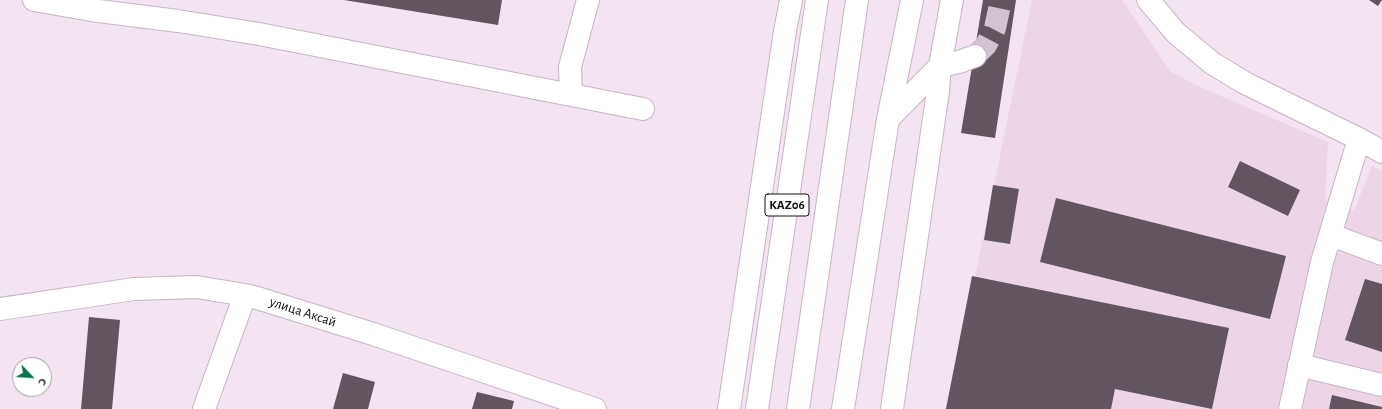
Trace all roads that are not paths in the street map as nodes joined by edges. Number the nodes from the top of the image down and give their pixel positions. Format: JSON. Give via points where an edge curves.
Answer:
{"nodes":[{"id":1,"x":34,"y":0,"type":"edge"},
{"id":2,"x":588,"y":0,"type":"edge"},
{"id":3,"x":791,"y":0,"type":"edge"},
{"id":4,"x":817,"y":0,"type":"edge"},
{"id":5,"x":857,"y":0,"type":"edge"},
{"id":6,"x":912,"y":0,"type":"edge"},
{"id":7,"x":952,"y":0,"type":"edge"},
{"id":8,"x":1148,"y":0,"type":"edge"},
{"id":9,"x":975,"y":56,"type":"tunnel mouth"},
{"id":10,"x":940,"y":66,"type":"junction"},
{"id":11,"x":571,"y":94,"type":"junction"},
{"id":12,"x":643,"y":108,"type":"dead end"},
{"id":13,"x":888,"y":119,"type":"junction"},
{"id":14,"x":1359,"y":139,"type":"junction"},
{"id":15,"x":1382,"y":152,"type":"edge"},
{"id":16,"x":1331,"y":235,"type":"junction"},
{"id":17,"x":1382,"y":254,"type":"edge"},
{"id":18,"x":245,"y":295,"type":"junction"},
{"id":19,"x":0,"y":308,"type":"edge"},
{"id":20,"x":1299,"y":365,"type":"junction"},
{"id":21,"x":1382,"y":385,"type":"edge"},
{"id":22,"x":204,"y":409,"type":"edge"},
{"id":23,"x":595,"y":409,"type":"edge"},
{"id":24,"x":730,"y":409,"type":"edge"},
{"id":25,"x":757,"y":409,"type":"edge"},
{"id":26,"x":798,"y":409,"type":"edge"},
{"id":27,"x":843,"y":409,"type":"edge"},
{"id":28,"x":892,"y":409,"type":"edge"},
{"id":29,"x":1290,"y":409,"type":"edge"}],
"edges":[{"from":1,"to":11,"type":"main road","via":[[259,34]]},
{"from":2,"to":11,"type":"main road","via":[[570,68]]},
{"from":3,"to":24,"type":"main road"},
{"from":4,"to":25,"type":"main road","number":"KАZ06"},
{"from":5,"to":26,"type":"main road","number":"KАZ06"},
{"from":6,"to":13,"type":"main road"},
{"from":7,"to":10,"type":"main road"},
{"from":8,"to":14,"type":"main road","via":[[1176,33],[1212,63],[1245,83]]},
{"from":9,"to":10,"type":"main road"},
{"from":10,"to":13,"type":"main road"},
{"from":10,"to":28,"type":"main road"},
{"from":11,"to":12,"type":"main road"},
{"from":13,"to":27,"type":"main road"},
{"from":14,"to":15,"type":"main road"},
{"from":14,"to":16,"type":"main road"},
{"from":16,"to":17,"type":"main road"},
{"from":16,"to":20,"type":"main road","via":[[1322,262]]},
{"from":18,"to":19,"type":"main road","name":"улица Аксай","via":[[197,288],[134,289]]},
{"from":18,"to":22,"type":"main road"},
{"from":18,"to":23,"type":"main road","name":"улица Аксай","via":[[373,334]]},
{"from":20,"to":21,"type":"main road"},
{"from":20,"to":29,"type":"main road"}]}
